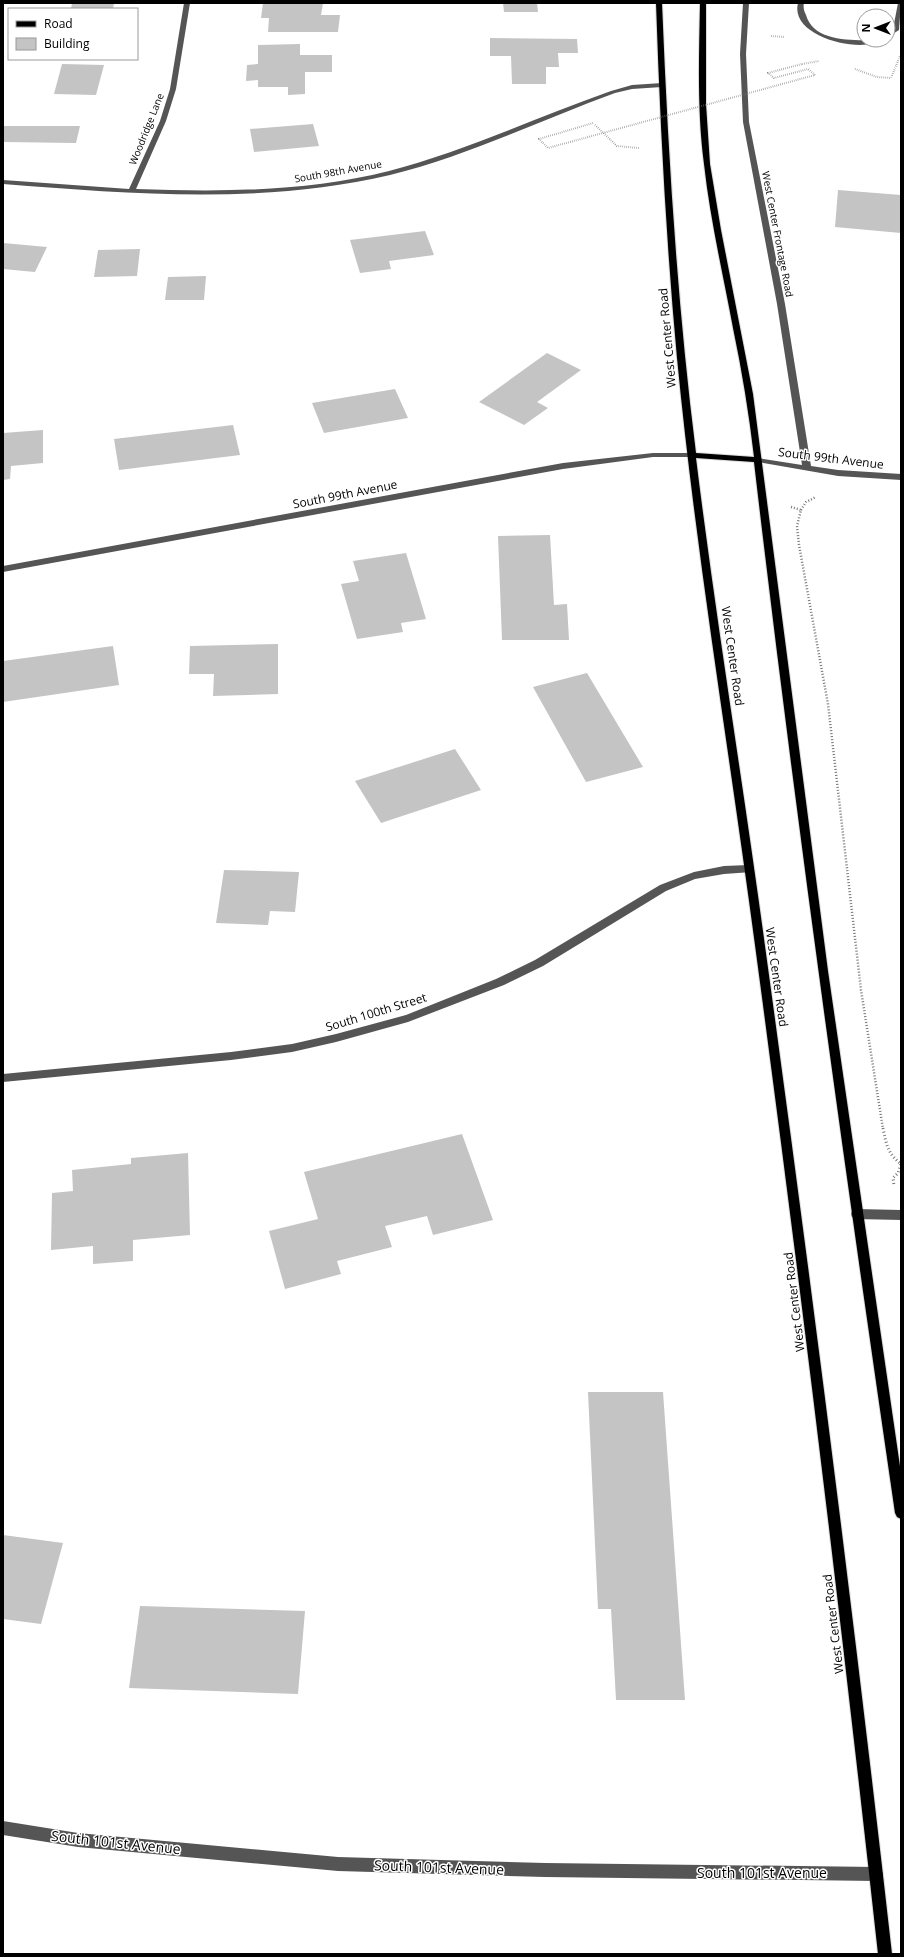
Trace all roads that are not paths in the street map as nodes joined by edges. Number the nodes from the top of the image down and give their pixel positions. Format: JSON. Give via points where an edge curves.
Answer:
{"nodes":[{"id":1,"x":187,"y":3,"type":"edge"},
{"id":2,"x":659,"y":3,"type":"edge"},
{"id":3,"x":703,"y":3,"type":"edge"},
{"id":4,"x":746,"y":3,"type":"edge"},
{"id":5,"x":801,"y":3,"type":"edge"},
{"id":6,"x":901,"y":3,"type":"edge"},
{"id":7,"x":896,"y":30,"type":"edge"},
{"id":8,"x":856,"y":42,"type":"edge"},
{"id":9,"x":662,"y":85,"type":"junction"},
{"id":10,"x":3,"y":182,"type":"edge"},
{"id":11,"x":132,"y":190,"type":"junction"},
{"id":12,"x":692,"y":454,"type":"junction"},
{"id":13,"x":758,"y":460,"type":"junction"},
{"id":14,"x":807,"y":468,"type":"junction"},
{"id":15,"x":901,"y":477,"type":"edge"},
{"id":16,"x":3,"y":569,"type":"edge"},
{"id":17,"x":749,"y":869,"type":"junction"},
{"id":18,"x":3,"y":1078,"type":"edge"},
{"id":19,"x":856,"y":1214,"type":"junction"},
{"id":20,"x":900,"y":1215,"type":"edge"},
{"id":21,"x":901,"y":1513,"type":"edge"},
{"id":22,"x":3,"y":1828,"type":"edge"},
{"id":23,"x":876,"y":1874,"type":"junction"},
{"id":24,"x":885,"y":1954,"type":"edge"}],
"edges":[{"from":1,"to":11,"type":"street","name":"Woodridge Lane","via":[[173,89],[163,121]]},
{"from":2,"to":9,"type":"main road","name":"West Center Road"},
{"from":3,"to":13,"type":"main road","via":[[702,84],[707,164],[748,383]]},
{"from":4,"to":14,"type":"street","name":"West Center Frontage Road","via":[[743,54],[746,122],[781,304]]},
{"from":5,"to":8,"type":"street","via":[[800,7],[807,25],[820,36]]},
{"from":6,"to":7,"type":"street"},
{"from":9,"to":11,"type":"street","name":"South 98th Avenue","via":[[632,87],[613,92],[452,153],[358,180],[250,193],[206,194]]},
{"from":9,"to":12,"type":"main road","name":"West Center Road","via":[[681,357]]},
{"from":10,"to":11,"type":"street","name":"South 98th Avenue"},
{"from":12,"to":13,"type":"main road"},
{"from":12,"to":16,"type":"street","name":"South 99th Avenue","via":[[653,455],[563,466]]},
{"from":12,"to":17,"type":"main road","name":"West Center Road"},
{"from":13,"to":14,"type":"street","name":"South 99th Avenue"},
{"from":13,"to":19,"type":"main road","via":[[808,870]]},
{"from":14,"to":15,"type":"street","name":"South 99th Avenue"},
{"from":17,"to":18,"type":"street","name":"South 100th Street","via":[[724,870],[694,876],[663,888],[539,963],[500,982],[401,1020],[292,1048]]},
{"from":17,"to":23,"type":"main road","name":"West Center Road","via":[[797,1222]]},
{"from":19,"to":20,"type":"street"},
{"from":19,"to":21,"type":"main road"},
{"from":22,"to":23,"type":"street","name":"South 101st Avenue","via":[[78,1840],[338,1864],[545,1870]]},
{"from":23,"to":24,"type":"main road","name":"West Center Road"}]}
